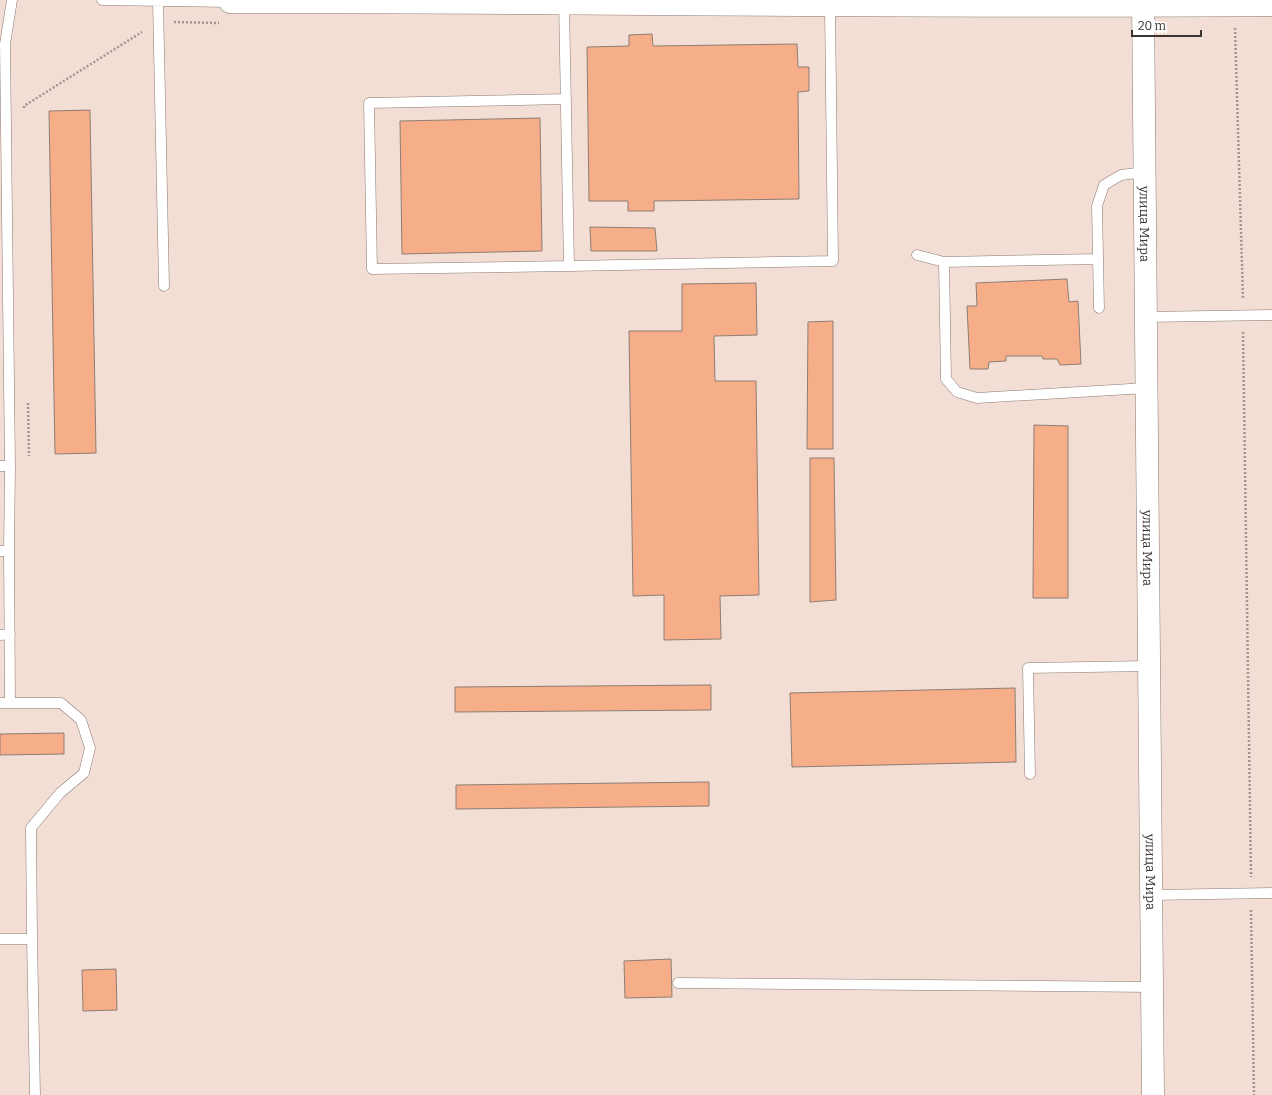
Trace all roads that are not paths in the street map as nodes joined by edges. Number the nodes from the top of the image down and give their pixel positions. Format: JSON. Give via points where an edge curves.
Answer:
{"nodes":[{"id":1,"x":12,"y":0,"type":"edge"},
{"id":2,"x":102,"y":0,"type":"edge"},
{"id":3,"x":158,"y":1,"type":"junction"},
{"id":4,"x":230,"y":2,"type":"joint"},
{"id":5,"x":564,"y":2,"type":"junction"},
{"id":6,"x":1143,"y":3,"type":"edge"},
{"id":7,"x":1272,"y":5,"type":"edge"},
{"id":8,"x":830,"y":6,"type":"junction"},
{"id":9,"x":3,"y":46,"type":"edge"},
{"id":10,"x":566,"y":99,"type":"junction"},
{"id":11,"x":1145,"y":172,"type":"junction"},
{"id":12,"x":917,"y":255,"type":"dead end"},
{"id":13,"x":1098,"y":259,"type":"junction"},
{"id":14,"x":944,"y":262,"type":"junction"},
{"id":15,"x":569,"y":266,"type":"junction"},
{"id":16,"x":164,"y":286,"type":"dead end"},
{"id":17,"x":1099,"y":308,"type":"dead end"},
{"id":18,"x":1272,"y":315,"type":"edge"},
{"id":19,"x":1146,"y":317,"type":"junction"},
{"id":20,"x":1147,"y":388,"type":"junction"},
{"id":21,"x":5,"y":466,"type":"edge"},
{"id":22,"x":5,"y":551,"type":"edge"},
{"id":23,"x":5,"y":634,"type":"edge"},
{"id":24,"x":1149,"y":666,"type":"junction"},
{"id":25,"x":5,"y":703,"type":"edge"},
{"id":26,"x":1030,"y":774,"type":"dead end"},
{"id":27,"x":1272,"y":893,"type":"edge"},
{"id":28,"x":1151,"y":895,"type":"junction"},
{"id":29,"x":0,"y":939,"type":"edge"},
{"id":30,"x":32,"y":939,"type":"junction"},
{"id":31,"x":678,"y":982,"type":"dead end"},
{"id":32,"x":1152,"y":987,"type":"junction"},
{"id":33,"x":35,"y":1095,"type":"edge"},
{"id":34,"x":1153,"y":1095,"type":"edge"}],
"edges":[{"from":1,"to":9,"type":"lane"},
{"from":2,"to":3,"type":"lane"},
{"from":3,"to":4,"type":"lane"},
{"from":3,"to":16,"type":"lane"},
{"from":4,"to":5,"type":"main road"},
{"from":5,"to":8,"type":"main road"},
{"from":5,"to":10,"type":"lane"},
{"from":6,"to":7,"type":"main road"},
{"from":6,"to":8,"type":"main road"},
{"from":6,"to":11,"type":"main road","name":"улица Мира"},
{"from":8,"to":15,"type":"lane","via":[[833,260]]},
{"from":9,"to":21,"type":"lane"},
{"from":10,"to":15,"type":"lane"},
{"from":10,"to":15,"type":"lane","via":[[369,103],[372,269]]},
{"from":11,"to":13,"type":"lane","via":[[1121,174],[1104,185],[1097,206]]},
{"from":11,"to":19,"type":"main road","name":"улица Мира"},
{"from":12,"to":14,"type":"lane"},
{"from":13,"to":14,"type":"lane"},
{"from":13,"to":17,"type":"lane"},
{"from":14,"to":20,"type":"lane","via":[[946,379],[957,392],[977,398]]},
{"from":18,"to":19,"type":"lane"},
{"from":19,"to":20,"type":"main road","name":"улица Мира"},
{"from":20,"to":24,"type":"main road","name":"улица Мира"},
{"from":21,"to":22,"type":"lane"},
{"from":22,"to":23,"type":"lane"},
{"from":23,"to":25,"type":"lane"},
{"from":24,"to":26,"type":"lane","via":[[1028,668]]},
{"from":24,"to":28,"type":"main road","name":"улица Мира"},
{"from":25,"to":30,"type":"lane","via":[[61,703],[81,720],[90,748],[84,773],[60,793],[31,828]]},
{"from":27,"to":28,"type":"lane"},
{"from":28,"to":32,"type":"main road","name":"улица Мира"},
{"from":29,"to":30,"type":"lane"},
{"from":30,"to":33,"type":"lane"},
{"from":31,"to":32,"type":"lane"},
{"from":32,"to":34,"type":"main road","name":"улица Мира"}]}
